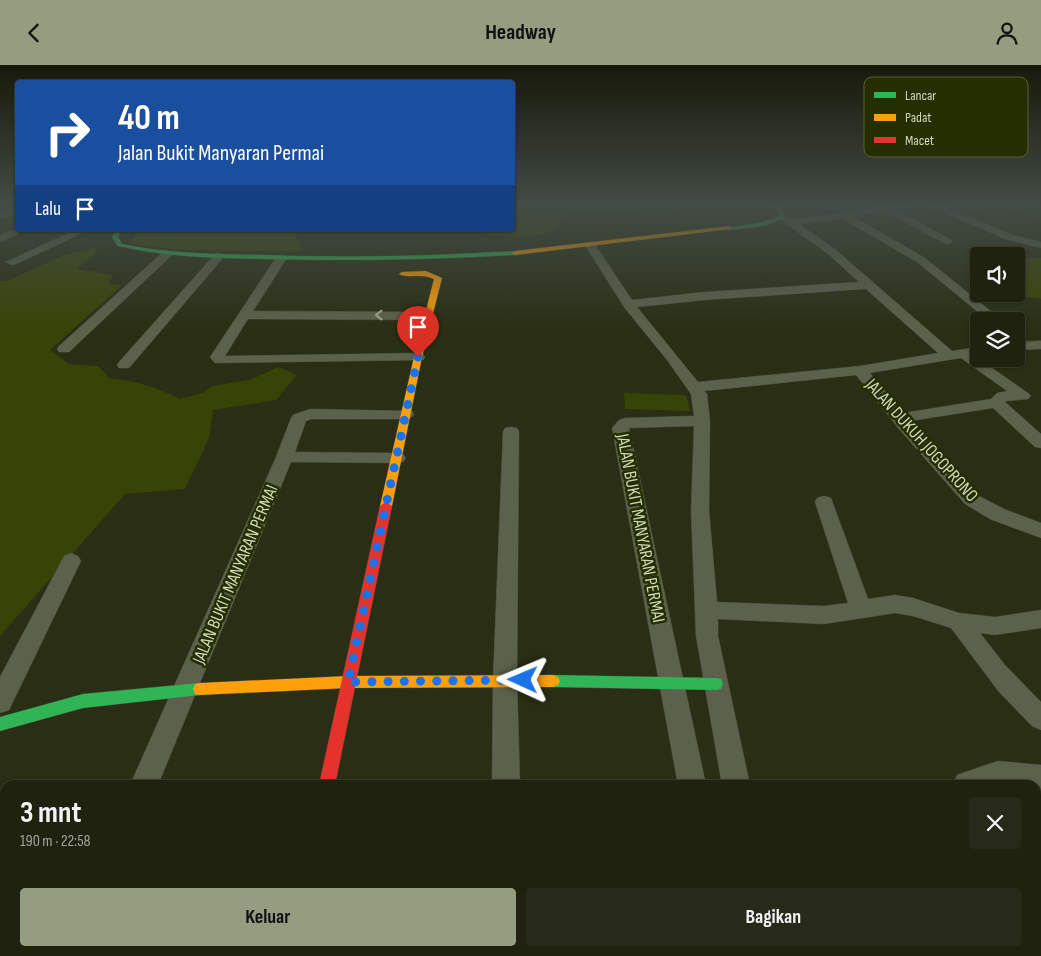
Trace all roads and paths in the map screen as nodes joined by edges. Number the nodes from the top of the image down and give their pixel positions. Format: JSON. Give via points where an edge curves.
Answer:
{"nodes":[{"id":1,"x":48,"y":247,"type":"edge"},
{"id":2,"x":129,"y":247,"type":"edge"},
{"id":3,"x":572,"y":247,"type":"edge"},
{"id":4,"x":591,"y":247,"type":"edge"},
{"id":5,"x":824,"y":247,"type":"edge"},
{"id":6,"x":898,"y":247,"type":"edge"},
{"id":7,"x":167,"y":253,"type":"junction"},
{"id":8,"x":219,"y":257,"type":"junction"},
{"id":9,"x":282,"y":258,"type":"junction"},
{"id":10,"x":319,"y":259,"type":"junction"},
{"id":11,"x":12,"y":263,"type":"dead end"},
{"id":12,"x":316,"y":272,"type":"dead end"},
{"id":13,"x":388,"y":274,"type":"dead end"},
{"id":14,"x":867,"y":285,"type":"junction"},
{"id":15,"x":628,"y":304,"type":"junction"},
{"id":16,"x":986,"y":312,"type":"edge"},
{"id":17,"x":242,"y":315,"type":"junction"},
{"id":18,"x":428,"y":315,"type":"junction"},
{"id":19,"x":1025,"y":343,"type":"edge"},
{"id":20,"x":1041,"y":345,"type":"edge"},
{"id":21,"x":64,"y":349,"type":"dead end"},
{"id":22,"x":970,"y":353,"type":"edge"},
{"id":23,"x":948,"y":355,"type":"junction"},
{"id":24,"x":418,"y":357,"type":"junction"},
{"id":25,"x":124,"y":365,"type":"dead end"},
{"id":26,"x":989,"y":367,"type":"edge"},
{"id":27,"x":860,"y":370,"type":"junction"},
{"id":28,"x":695,"y":387,"type":"junction"},
{"id":29,"x":996,"y":403,"type":"junction"},
{"id":30,"x":406,"y":414,"type":"junction"},
{"id":31,"x":899,"y":418,"type":"junction"},
{"id":32,"x":702,"y":421,"type":"junction"},
{"id":33,"x":511,"y":432,"type":"dead end"},
{"id":34,"x":1041,"y":443,"type":"edge"},
{"id":35,"x":285,"y":457,"type":"junction"},
{"id":36,"x":397,"y":458,"type":"junction"},
{"id":37,"x":824,"y":502,"type":"dead end"},
{"id":38,"x":1041,"y":531,"type":"edge"},
{"id":39,"x":71,"y":561,"type":"dead end"},
{"id":40,"x":707,"y":610,"type":"junction"},
{"id":41,"x":861,"y":610,"type":"junction"},
{"id":42,"x":1041,"y":619,"type":"edge"},
{"id":43,"x":959,"y":622,"type":"junction"},
{"id":44,"x":505,"y":680,"type":"junction"},
{"id":45,"x":348,"y":682,"type":"junction"},
{"id":46,"x":671,"y":683,"type":"junction"},
{"id":47,"x":716,"y":684,"type":"junction"},
{"id":48,"x":185,"y":690,"type":"junction"},
{"id":49,"x":0,"y":702,"type":"edge"},
{"id":50,"x":1041,"y":718,"type":"edge"},
{"id":51,"x":0,"y":723,"type":"edge"},
{"id":52,"x":1041,"y":778,"type":"edge"},
{"id":53,"x":146,"y":780,"type":"edge"},
{"id":54,"x":329,"y":780,"type":"edge"},
{"id":55,"x":506,"y":780,"type":"edge"},
{"id":56,"x":691,"y":780,"type":"edge"},
{"id":57,"x":735,"y":780,"type":"edge"},
{"id":58,"x":982,"y":780,"type":"edge"}],
"edges":[{"from":1,"to":11,"type":"street"},
{"from":2,"to":7,"type":"street"},
{"from":3,"to":10,"type":"street","via":[[441,258]]},
{"from":4,"to":15,"type":"street"},
{"from":5,"to":14,"type":"street"},
{"from":6,"to":16,"type":"street","via":[[921,260]]},
{"from":7,"to":8,"type":"street"},
{"from":7,"to":21,"type":"street"},
{"from":8,"to":9,"type":"street"},
{"from":8,"to":25,"type":"street"},
{"from":9,"to":10,"type":"street"},
{"from":9,"to":17,"type":"street"},
{"from":10,"to":12,"type":"street"},
{"from":13,"to":18,"type":"street","via":[[436,275],[438,278]]},
{"from":14,"to":15,"type":"street"},
{"from":14,"to":23,"type":"street"},
{"from":15,"to":28,"type":"street"},
{"from":18,"to":17,"type":"street","one_way":true},
{"from":17,"to":24,"type":"street","via":[[217,357],[220,360]]},
{"from":18,"to":24,"type":"street"},
{"from":19,"to":20,"type":"street"},
{"from":22,"to":23,"type":"street","name":"JALAN DUKUH JOGOPRONO"},
{"from":23,"to":27,"type":"street","name":"JALAN DUKUH JOGOPRONO"},
{"from":24,"to":30,"type":"street"},
{"from":26,"to":29,"type":"street","name":"JALAN DUKUH JOGOPRONO","via":[[1023,396],[1002,396]]},
{"from":27,"to":28,"type":"street","name":"JALAN DUKUH JOGOPRONO"},
{"from":27,"to":31,"type":"street","name":"JALAN DUKUH JOGOPRONO"},
{"from":28,"to":32,"type":"street"},
{"from":29,"to":31,"type":"street"},
{"from":29,"to":34,"type":"street"},
{"from":30,"to":35,"type":"street","name":"JALAN BUKIT MANYARAN PERMAI","via":[[303,415]]},
{"from":30,"to":36,"type":"street"},
{"from":31,"to":38,"type":"street","name":"JALAN DUKUH JOGOPRONO","via":[[972,500],[997,514]]},
{"from":32,"to":40,"type":"street","via":[[700,511]]},
{"from":32,"to":46,"type":"street","name":"JALAN BUKIT MANYARAN PERMAI","via":[[624,423],[620,426]]},
{"from":33,"to":44,"type":"street"},
{"from":35,"to":36,"type":"street"},
{"from":35,"to":48,"type":"street","name":"JALAN BUKIT MANYARAN PERMAI"},
{"from":36,"to":45,"type":"street"},
{"from":37,"to":41,"type":"street"},
{"from":39,"to":49,"type":"street"},
{"from":40,"to":41,"type":"street","via":[[824,615]]},
{"from":40,"to":47,"type":"street","via":[[707,636]]},
{"from":41,"to":43,"type":"street","via":[[896,604]]},
{"from":42,"to":43,"type":"street","via":[[995,626]]},
{"from":43,"to":50,"type":"street","via":[[1008,686]]},
{"from":44,"to":45,"type":"street","name":"JALAN BUKIT MANYARAN PERMAI"},
{"from":44,"to":46,"type":"street","name":"JALAN BUKIT MANYARAN PERMAI"},
{"from":44,"to":55,"type":"street"},
{"from":45,"to":48,"type":"street","name":"JALAN BUKIT MANYARAN PERMAI"},
{"from":45,"to":54,"type":"street"},
{"from":46,"to":47,"type":"street"},
{"from":46,"to":56,"type":"street","name":"JALAN BUKIT MANYARAN PERMAI"},
{"from":47,"to":57,"type":"street"},
{"from":48,"to":51,"type":"street","name":"JALAN BUKIT MANYARAN PERMAI","via":[[82,701]]},
{"from":48,"to":53,"type":"street","name":"JALAN BUKIT MANYARAN PERMAI"},
{"from":52,"to":58,"type":"street","via":[[998,775]]}]}
